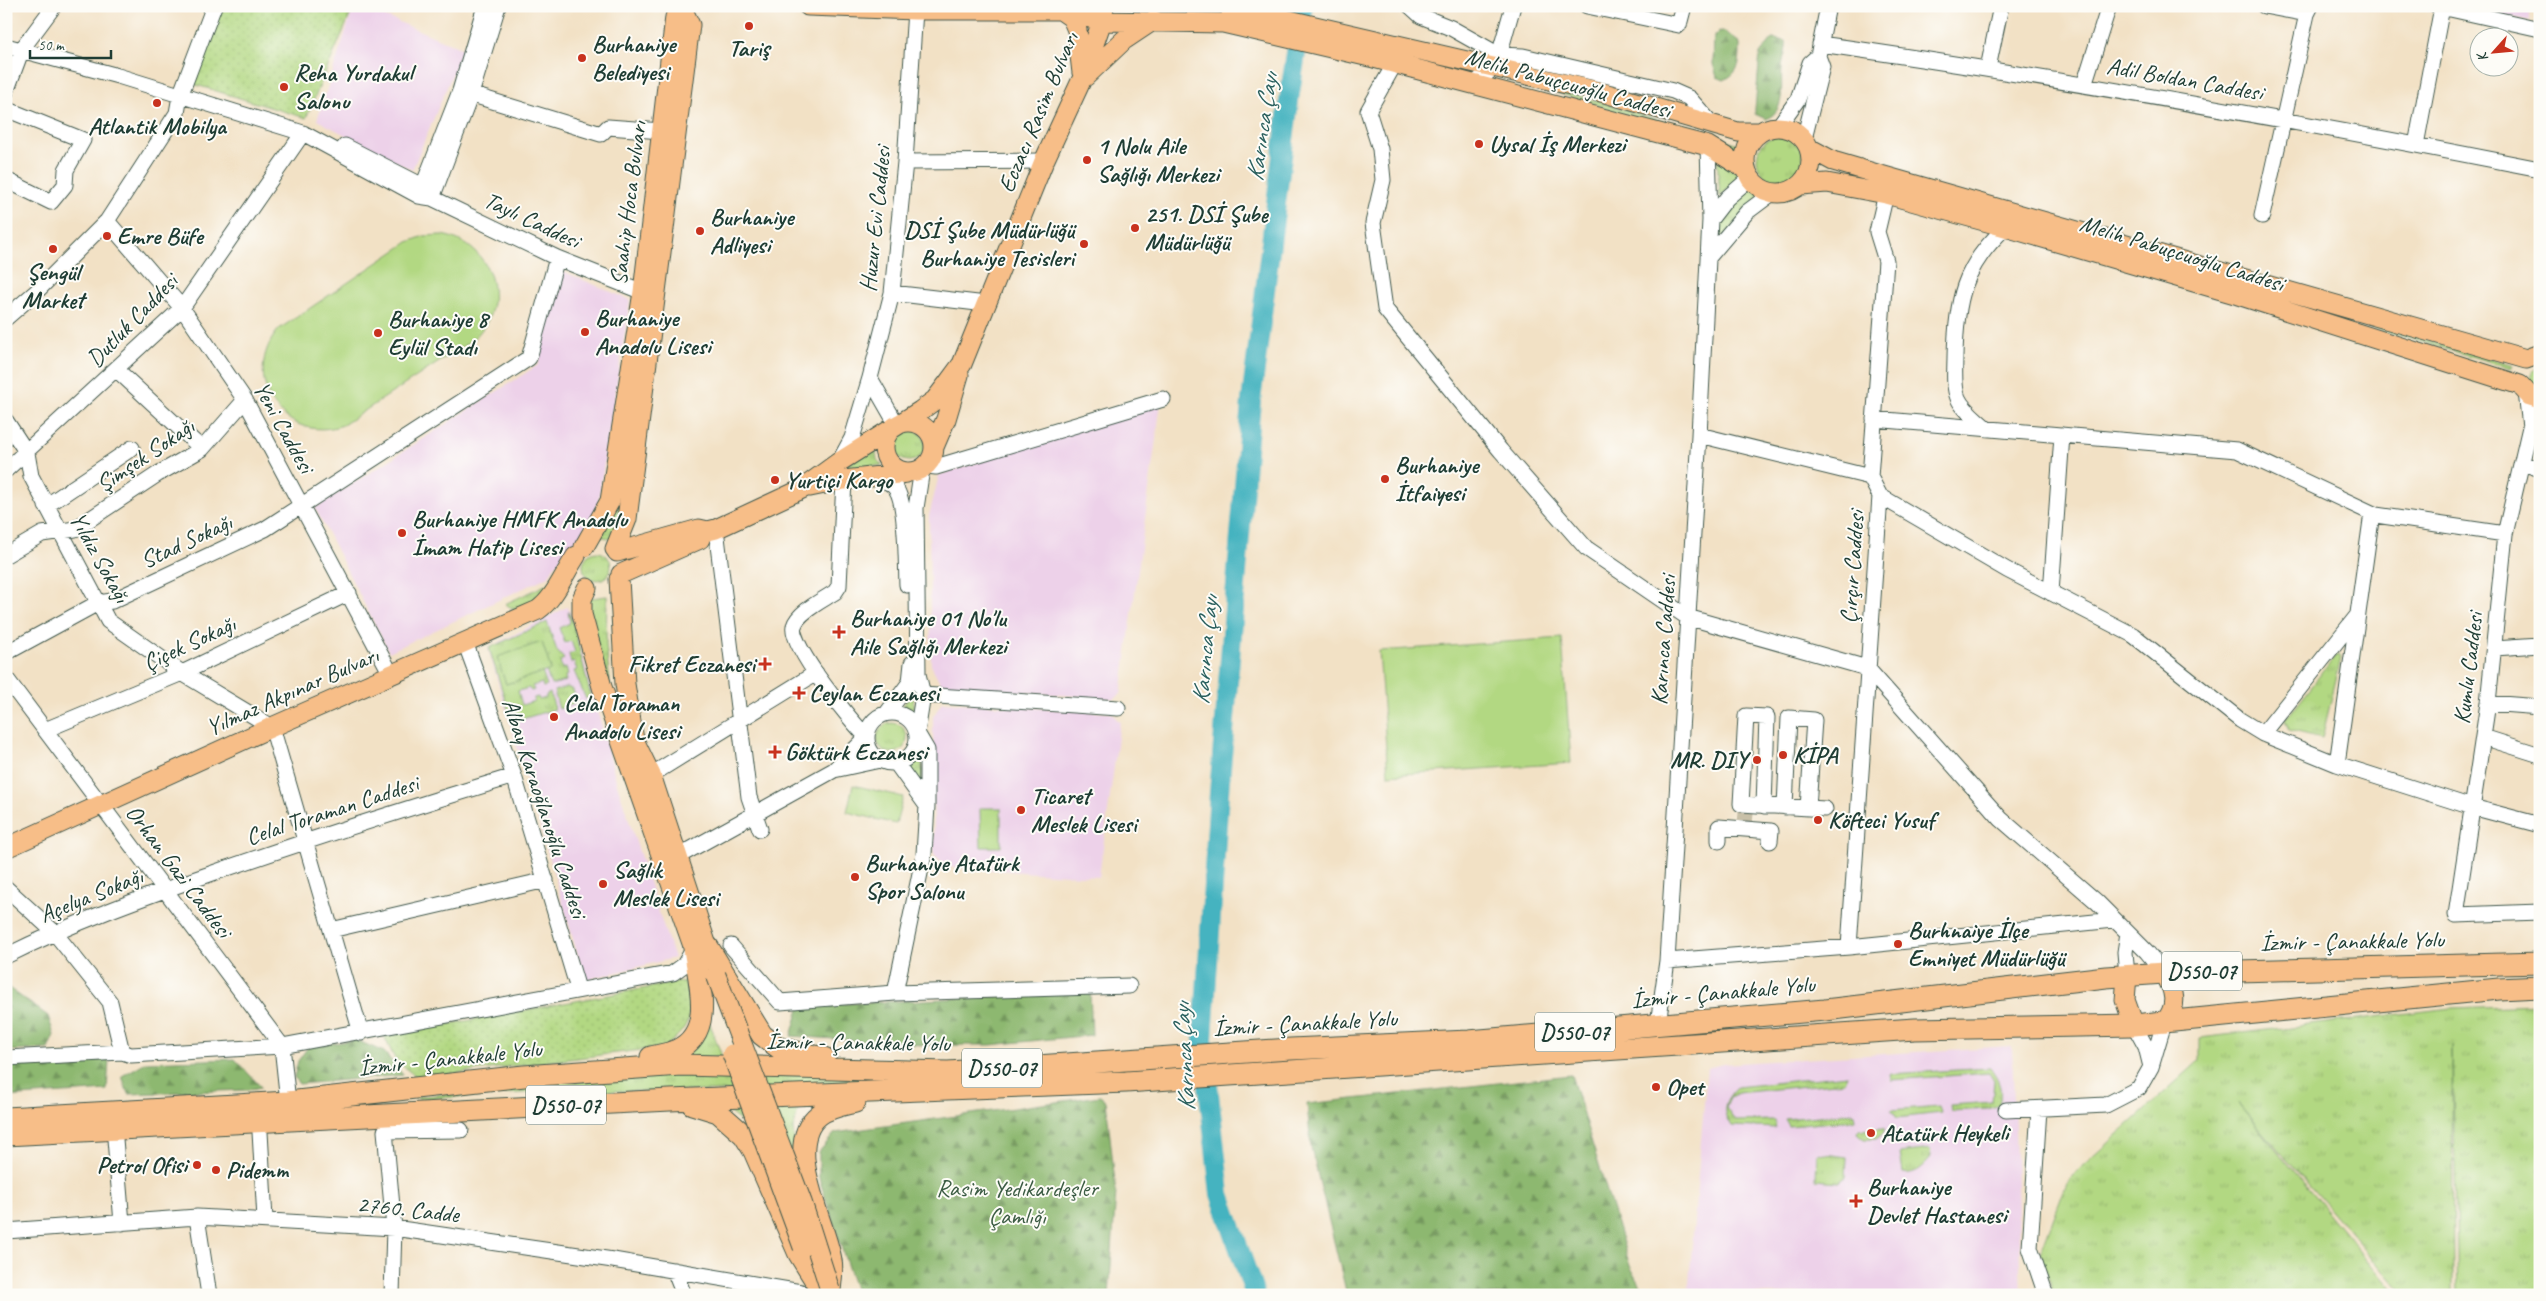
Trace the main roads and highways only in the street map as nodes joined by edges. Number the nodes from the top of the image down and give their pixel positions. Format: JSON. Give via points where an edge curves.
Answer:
{"nodes":[{"id":1,"x":808,"y":6,"type":"edge"},
{"id":2,"x":682,"y":7,"type":"edge"},
{"id":3,"x":849,"y":7,"type":"edge"},
{"id":4,"x":1062,"y":11,"type":"junction"},
{"id":5,"x":1101,"y":11,"type":"edge"},
{"id":6,"x":1226,"y":14,"type":"edge"},
{"id":7,"x":1155,"y":20,"type":"junction"},
{"id":8,"x":1375,"y":48,"type":"junction"},
{"id":9,"x":1082,"y":79,"type":"junction"},
{"id":10,"x":1759,"y":132,"type":"junction"},
{"id":11,"x":1806,"y":144,"type":"junction"},
{"id":12,"x":1748,"y":173,"type":"junction"},
{"id":13,"x":1801,"y":185,"type":"junction"},
{"id":14,"x":2533,"y":357,"type":"edge"},
{"id":15,"x":962,"y":364,"type":"junction"},
{"id":16,"x":2528,"y":392,"type":"edge"},
{"id":17,"x":897,"y":425,"type":"junction"},
{"id":18,"x":934,"y":448,"type":"junction"},
{"id":19,"x":919,"y":469,"type":"junction"},
{"id":20,"x":841,"y":471,"type":"junction"},
{"id":21,"x":712,"y":530,"type":"junction"},
{"id":22,"x":616,"y":550,"type":"junction"},
{"id":23,"x":580,"y":551,"type":"junction"},
{"id":24,"x":620,"y":577,"type":"junction"},
{"id":25,"x":585,"y":587,"type":"junction"},
{"id":26,"x":538,"y":610,"type":"junction"},
{"id":27,"x":6,"y":848,"type":"edge"},
{"id":28,"x":701,"y":948,"type":"junction"},
{"id":29,"x":2540,"y":963,"type":"edge"},
{"id":30,"x":2164,"y":973,"type":"junction"},
{"id":31,"x":2127,"y":976,"type":"junction"},
{"id":32,"x":2540,"y":987,"type":"edge"},
{"id":33,"x":2164,"y":1023,"type":"junction"},
{"id":34,"x":2134,"y":1025,"type":"junction"},
{"id":35,"x":878,"y":1069,"type":"junction"},
{"id":36,"x":598,"y":1070,"type":"junction"},
{"id":37,"x":909,"y":1092,"type":"junction"},
{"id":38,"x":670,"y":1100,"type":"junction"},
{"id":39,"x":6,"y":1118,"type":"edge"},
{"id":40,"x":6,"y":1135,"type":"edge"},
{"id":41,"x":820,"y":1291,"type":"edge"}],
"edges":[{"from":1,"to":3,"type":"main road"},
{"from":2,"to":22,"type":"main road","name":"Saahip Hoca Bulvarı","via":[[690,25],[627,519]]},
{"from":2,"to":23,"type":"main road","name":"Saahip Hoca Bulvarı","via":[[676,17],[643,292],[610,501]]},
{"from":3,"to":4,"type":"main road"},
{"from":4,"to":5,"type":"main road"},
{"from":4,"to":9,"type":"main road","via":[[1072,18],[1076,30]]},
{"from":5,"to":7,"type":"main road"},
{"from":5,"to":9,"type":"main road","name":"Eczacı Rasim Bulvarı"},
{"from":6,"to":7,"type":"main road"},
{"from":6,"to":8,"type":"main road"},
{"from":7,"to":9,"type":"main road","via":[[1124,40]]},
{"from":8,"to":10,"type":"main road","name":"Melih Pabuçcuoğlu Caddesi","via":[[1498,61],[1738,132]]},
{"from":8,"to":12,"type":"main road","name":"Melih Pabuçcuoğlu Caddesi","via":[[1395,63],[1708,146]]},
{"from":9,"to":15,"type":"main road","name":"Eczacı Rasim Bulvarı","via":[[1044,161]]},
{"from":10,"to":11,"type":"main road","via":[[1778,127],[1795,131]]},
{"from":10,"to":12,"type":"main road","via":[[1745,156]]},
{"from":11,"to":13,"type":"main road","via":[[1812,159]]},
{"from":11,"to":14,"type":"main road","name":"Melih Pabuçcuoğlu Caddesi","via":[[1833,161]]},
{"from":12,"to":13,"type":"main road","via":[[1756,186],[1771,194],[1787,192]]},
{"from":13,"to":16,"type":"main road","name":"Melih Pabuçcuoğlu Caddesi","via":[[1827,183],[1886,194],[2006,227],[2238,295]]},
{"from":14,"to":16,"type":"main road","via":[[2520,369]]},
{"from":15,"to":17,"type":"main road","name":"Eczacı Rasim Bulvarı","via":[[934,400]]},
{"from":15,"to":18,"type":"main road"},
{"from":17,"to":18,"type":"main road","via":[[905,422],[921,425],[932,436]]},
{"from":17,"to":19,"type":"main road","via":[[886,437],[884,453],[893,467]]},
{"from":17,"to":20,"type":"main road","name":"Eczacı Rasim Bulvarı"},
{"from":18,"to":19,"type":"main road","via":[[932,459]]},
{"from":19,"to":20,"type":"main road","via":[[871,476]]},
{"from":20,"to":21,"type":"main road"},
{"from":21,"to":22,"type":"main road","via":[[698,529]]},
{"from":21,"to":24,"type":"main road","via":[[700,539]]},
{"from":22,"to":23,"type":"main road","via":[[598,542]]},
{"from":22,"to":24,"type":"main road","via":[[622,562]]},
{"from":23,"to":25,"type":"main road","via":[[574,571]]},
{"from":23,"to":26,"type":"main road","name":"Yılmaz Akpınar Bulvarı","via":[[556,587],[551,601]]},
{"from":24,"to":25,"type":"main road","via":[[604,590]]},
{"from":24,"to":28,"type":"main road","via":[[620,629],[634,740],[650,775],[677,857]]},
{"from":25,"to":26,"type":"main road","via":[[572,597]]},
{"from":25,"to":28,"type":"main road","via":[[582,614],[602,688]]},
{"from":26,"to":27,"type":"main road","name":"Yılmaz Akpınar Bulvarı"},
{"from":28,"to":35,"type":"highway","via":[[762,1036],[779,1048]]},
{"from":28,"to":36,"type":"highway","via":[[702,1006],[699,1027],[689,1042],[676,1050]]},
{"from":28,"to":41,"type":"main road","bridge":true,"via":[[802,1202]]},
{"from":29,"to":30,"type":"highway","name":"İzmir - Çanakkale Yolu","number":"D550-07"},
{"from":30,"to":31,"type":"highway","name":"İzmir - Çanakkale Yolu","number":"D550-07"},
{"from":30,"to":33,"type":"main road","via":[[2175,999]]},
{"from":31,"to":34,"type":"main road","via":[[2125,1000]]},
{"from":31,"to":35,"type":"highway","name":"İzmir - Çanakkale Yolu","number":"D550-07","via":[[1862,1006],[1469,1041],[1291,1049],[948,1072]]},
{"from":32,"to":33,"type":"highway","number":"D550-07"},
{"from":33,"to":34,"type":"highway","number":"D550-07"},
{"from":34,"to":37,"type":"highway","name":"İzmir - Çanakkale Yolu","number":"D550-07","via":[[1915,1029],[1126,1082]]},
{"from":35,"to":36,"type":"highway","name":"İzmir - Çanakkale Yolu","number":"D550-07","via":[[681,1064]]},
{"from":36,"to":39,"type":"highway","name":"İzmir - Çanakkale Yolu","number":"D550-07","via":[[288,1102]]},
{"from":37,"to":38,"type":"highway","name":"İzmir - Çanakkale Yolu","number":"D550-07"},
{"from":37,"to":41,"type":"highway","via":[[831,1108],[813,1120],[804,1148],[804,1166],[832,1261]]},
{"from":38,"to":40,"type":"highway","name":"İzmir - Çanakkale Yolu","number":"D550-07"},
{"from":38,"to":41,"type":"highway","via":[[714,1110],[744,1135],[798,1254]]}]}
